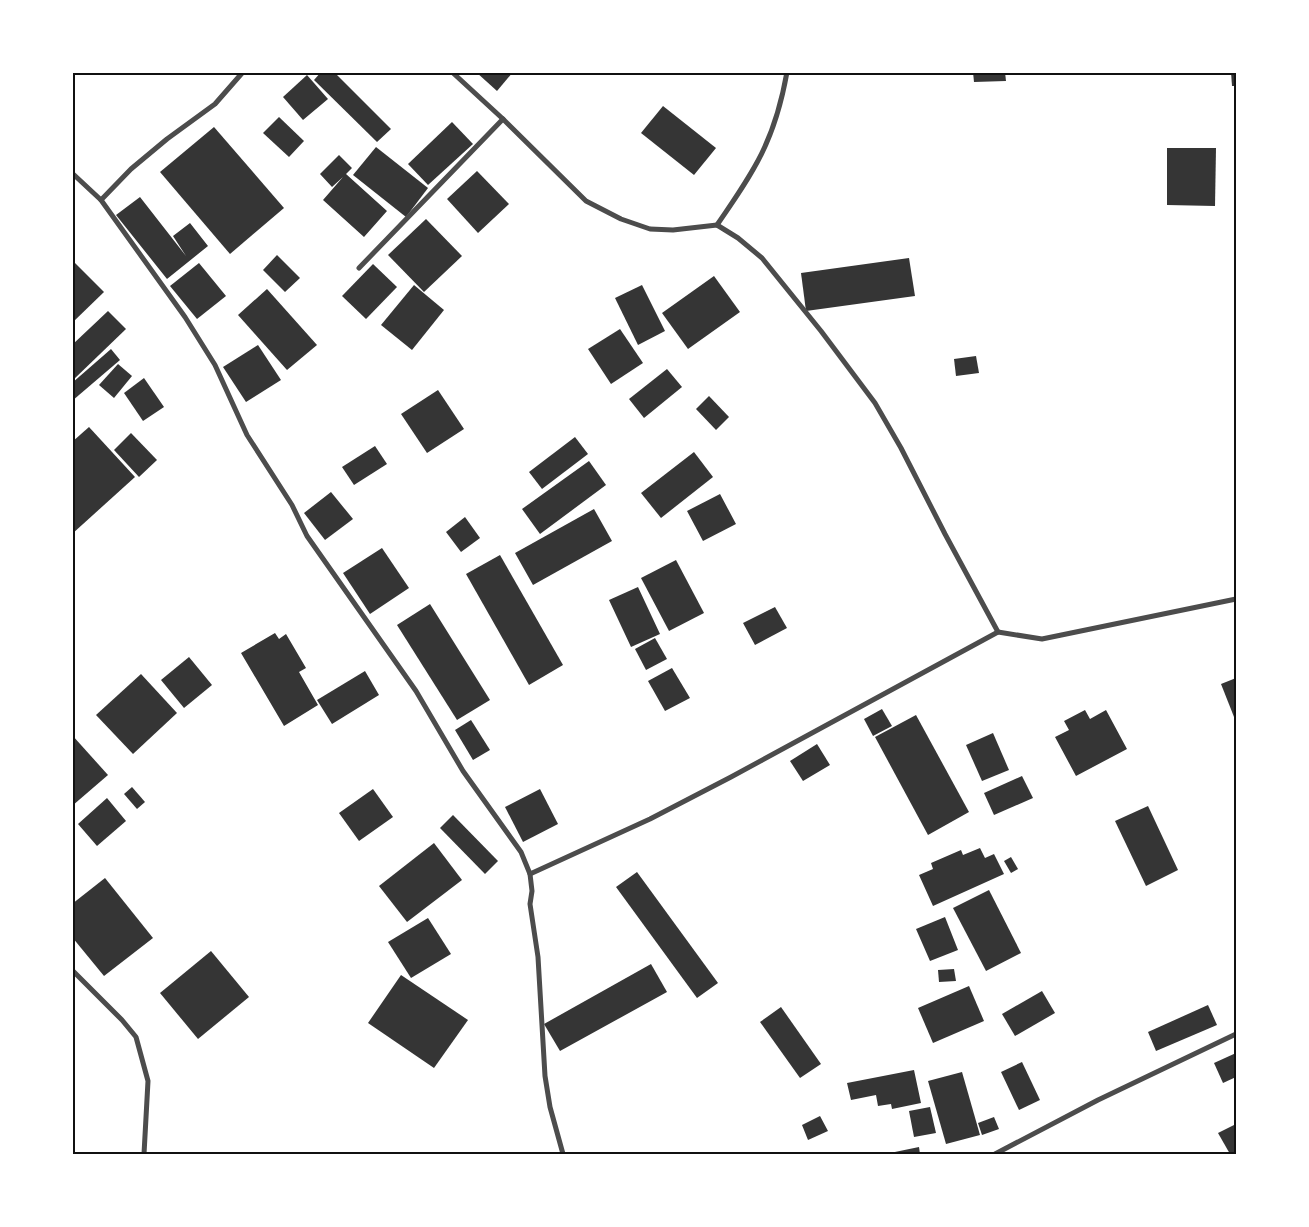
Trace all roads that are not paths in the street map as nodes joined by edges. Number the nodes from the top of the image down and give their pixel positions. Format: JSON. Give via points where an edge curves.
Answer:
{"nodes":[{"id":1,"x":242,"y":72,"type":"edge"},
{"id":2,"x":452,"y":72,"type":"edge"},
{"id":3,"x":787,"y":72,"type":"edge"},
{"id":4,"x":503,"y":119,"type":"junction"},
{"id":5,"x":72,"y":173,"type":"edge"},
{"id":6,"x":101,"y":200,"type":"junction"},
{"id":7,"x":717,"y":225,"type":"junction"},
{"id":8,"x":359,"y":268,"type":"dead end"},
{"id":9,"x":1236,"y":599,"type":"edge"},
{"id":10,"x":998,"y":632,"type":"junction"},
{"id":11,"x":530,"y":874,"type":"junction"},
{"id":12,"x":72,"y":970,"type":"edge"},
{"id":13,"x":1236,"y":1034,"type":"edge"},
{"id":14,"x":144,"y":1154,"type":"edge"},
{"id":15,"x":563,"y":1154,"type":"edge"},
{"id":16,"x":994,"y":1154,"type":"edge"}],
"edges":[{"from":1,"to":6,"type":"street","via":[[215,104],[138,163]]},
{"from":2,"to":4,"type":"street"},
{"from":3,"to":7,"type":"street","via":[[777,119],[764,153]]},
{"from":4,"to":7,"type":"street","via":[[586,201],[621,219],[650,229]]},
{"from":4,"to":8,"type":"street"},
{"from":5,"to":6,"type":"street"},
{"from":6,"to":11,"type":"street","via":[[215,364],[247,435],[292,505],[307,536],[416,691],[463,771],[521,852]]},
{"from":7,"to":10,"type":"street","via":[[762,258],[874,403]]},
{"from":9,"to":10,"type":"street","via":[[1042,640]]},
{"from":10,"to":11,"type":"street","via":[[650,819]]},
{"from":11,"to":15,"type":"street","via":[[545,1076]]},
{"from":12,"to":14,"type":"street","via":[[136,1037],[148,1082]]},
{"from":13,"to":16,"type":"street"}]}
